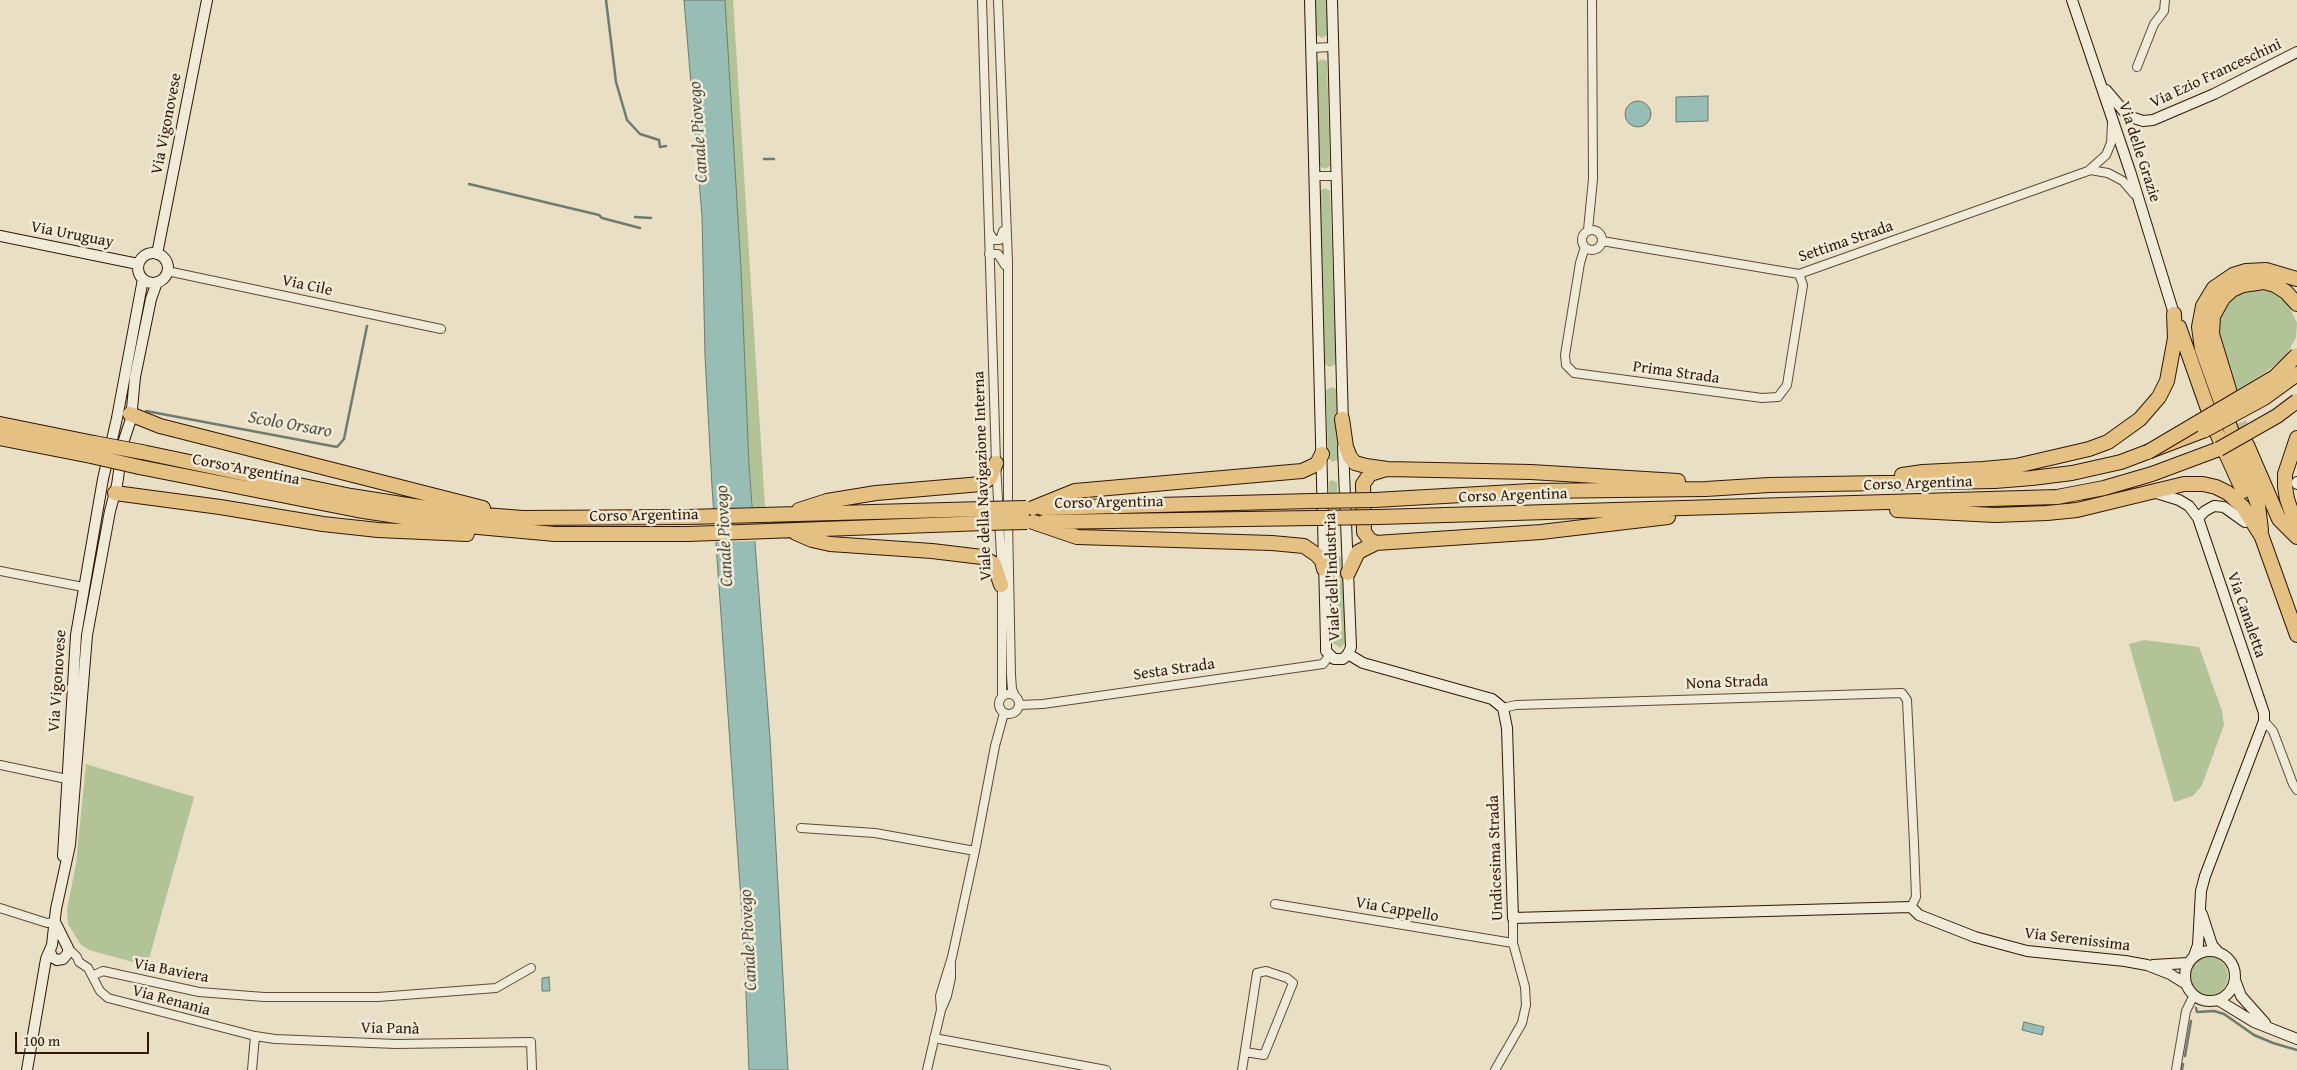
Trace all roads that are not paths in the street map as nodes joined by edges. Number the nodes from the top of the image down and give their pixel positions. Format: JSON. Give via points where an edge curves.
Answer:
{"nodes":[{"id":1,"x":207,"y":0,"type":"edge"},
{"id":2,"x":982,"y":0,"type":"edge"},
{"id":3,"x":998,"y":0,"type":"edge"},
{"id":4,"x":1310,"y":0,"type":"edge"},
{"id":5,"x":1332,"y":0,"type":"edge"},
{"id":6,"x":1592,"y":0,"type":"edge"},
{"id":7,"x":2072,"y":0,"type":"edge"},
{"id":8,"x":2166,"y":0,"type":"edge"},
{"id":9,"x":1332,"y":47,"type":"junction"},
{"id":10,"x":1311,"y":48,"type":"junction"},
{"id":11,"x":2297,"y":52,"type":"edge"},
{"id":12,"x":999,"y":56,"type":"junction"},
{"id":13,"x":984,"y":57,"type":"junction"},
{"id":14,"x":2137,"y":66,"type":"dead end"},
{"id":15,"x":2102,"y":86,"type":"junction"},
{"id":16,"x":2113,"y":120,"type":"junction"},
{"id":17,"x":2090,"y":170,"type":"junction"},
{"id":18,"x":1314,"y":176,"type":"junction"},
{"id":19,"x":1336,"y":176,"type":"junction"},
{"id":20,"x":2139,"y":202,"type":"junction"},
{"id":21,"x":1005,"y":225,"type":"junction"},
{"id":22,"x":1588,"y":230,"type":"junction"},
{"id":23,"x":988,"y":232,"type":"junction"},
{"id":24,"x":0,"y":236,"type":"edge"},
{"id":25,"x":1602,"y":241,"type":"junction"},
{"id":26,"x":1585,"y":248,"type":"junction"},
{"id":27,"x":157,"y":254,"type":"junction"},
{"id":28,"x":989,"y":254,"type":"junction"},
{"id":29,"x":138,"y":264,"type":"junction"},
{"id":30,"x":1006,"y":267,"type":"junction"},
{"id":31,"x":167,"y":271,"type":"junction"},
{"id":32,"x":1799,"y":274,"type":"junction"},
{"id":33,"x":143,"y":279,"type":"junction"},
{"id":34,"x":2297,"y":279,"type":"edge"},
{"id":35,"x":157,"y":282,"type":"junction"},
{"id":36,"x":2297,"y":304,"type":"edge"},
{"id":37,"x":2174,"y":314,"type":"junction"},
{"id":38,"x":440,"y":329,"type":"dead end"},
{"id":39,"x":2297,"y":355,"type":"edge"},
{"id":40,"x":2297,"y":374,"type":"edge"},
{"id":41,"x":2230,"y":393,"type":"tunnel mouth"},
{"id":42,"x":2297,"y":401,"type":"edge"},
{"id":43,"x":124,"y":416,"type":"junction"},
{"id":44,"x":1342,"y":420,"type":"junction"},
{"id":45,"x":0,"y":424,"type":"edge"},
{"id":46,"x":0,"y":438,"type":"edge"},
{"id":47,"x":2297,"y":438,"type":"edge"},
{"id":48,"x":2247,"y":445,"type":"tunnel mouth"},
{"id":49,"x":92,"y":450,"type":"junction"},
{"id":50,"x":2148,"y":452,"type":"junction"},
{"id":51,"x":1322,"y":454,"type":"junction"},
{"id":52,"x":996,"y":463,"type":"junction"},
{"id":53,"x":1386,"y":468,"type":"junction"},
{"id":54,"x":1865,"y":482,"type":"junction"},
{"id":55,"x":1769,"y":485,"type":"junction"},
{"id":56,"x":103,"y":486,"type":"junction"},
{"id":57,"x":2152,"y":492,"type":"junction"},
{"id":58,"x":115,"y":493,"type":"junction"},
{"id":59,"x":1866,"y":503,"type":"junction"},
{"id":60,"x":1768,"y":506,"type":"junction"},
{"id":61,"x":781,"y":515,"type":"junction"},
{"id":62,"x":1030,"y":515,"type":"junction"},
{"id":63,"x":985,"y":516,"type":"junction"},
{"id":64,"x":523,"y":518,"type":"junction"},
{"id":65,"x":2198,"y":518,"type":"junction"},
{"id":66,"x":2245,"y":522,"type":"joint"},
{"id":67,"x":2297,"y":528,"type":"edge"},
{"id":68,"x":786,"y":531,"type":"junction"},
{"id":69,"x":555,"y":534,"type":"junction"},
{"id":70,"x":2262,"y":537,"type":"junction"},
{"id":71,"x":2297,"y":537,"type":"edge"},
{"id":72,"x":1376,"y":543,"type":"junction"},
{"id":73,"x":1324,"y":569,"type":"junction"},
{"id":74,"x":0,"y":571,"type":"edge"},
{"id":75,"x":1348,"y":573,"type":"junction"},
{"id":76,"x":1001,"y":585,"type":"junction"},
{"id":77,"x":83,"y":587,"type":"junction"},
{"id":78,"x":93,"y":602,"type":"junction"},
{"id":79,"x":2297,"y":635,"type":"edge"},
{"id":80,"x":1348,"y":654,"type":"junction"},
{"id":81,"x":1329,"y":656,"type":"junction"},
{"id":82,"x":1015,"y":696,"type":"junction"},
{"id":83,"x":1002,"y":697,"type":"junction"},
{"id":84,"x":1019,"y":705,"type":"junction"},
{"id":85,"x":1503,"y":708,"type":"junction"},
{"id":86,"x":1004,"y":713,"type":"junction"},
{"id":87,"x":2264,"y":721,"type":"junction"},
{"id":88,"x":0,"y":765,"type":"edge"},
{"id":89,"x":77,"y":765,"type":"junction"},
{"id":90,"x":67,"y":779,"type":"junction"},
{"id":91,"x":2297,"y":790,"type":"edge"},
{"id":92,"x":801,"y":828,"type":"dead end"},
{"id":93,"x":975,"y":851,"type":"junction"},
{"id":94,"x":63,"y":880,"type":"junction"},
{"id":95,"x":1276,"y":904,"type":"dead end"},
{"id":96,"x":1911,"y":907,"type":"junction"},
{"id":97,"x":0,"y":908,"type":"edge"},
{"id":98,"x":2200,"y":908,"type":"junction"},
{"id":99,"x":1512,"y":918,"type":"junction"},
{"id":100,"x":55,"y":922,"type":"junction"},
{"id":101,"x":1513,"y":943,"type":"junction"},
{"id":102,"x":67,"y":946,"type":"junction"},
{"id":103,"x":51,"y":948,"type":"junction"},
{"id":104,"x":2218,"y":952,"type":"junction"},
{"id":105,"x":62,"y":960,"type":"junction"},
{"id":106,"x":2191,"y":960,"type":"junction"},
{"id":107,"x":79,"y":962,"type":"junction"},
{"id":108,"x":2147,"y":965,"type":"junction"},
{"id":109,"x":532,"y":968,"type":"dead end"},
{"id":110,"x":94,"y":975,"type":"junction"},
{"id":111,"x":43,"y":977,"type":"junction"},
{"id":112,"x":2235,"y":980,"type":"junction"},
{"id":113,"x":2186,"y":984,"type":"junction"},
{"id":114,"x":2194,"y":995,"type":"junction"},
{"id":115,"x":264,"y":997,"type":"joint"},
{"id":116,"x":2218,"y":1000,"type":"junction"},
{"id":117,"x":2269,"y":1028,"type":"junction"},
{"id":118,"x":255,"y":1036,"type":"junction"},
{"id":119,"x":934,"y":1038,"type":"junction"},
{"id":120,"x":2297,"y":1039,"type":"edge"},
{"id":121,"x":1245,"y":1052,"type":"junction"},
{"id":122,"x":27,"y":1070,"type":"edge"},
{"id":123,"x":252,"y":1070,"type":"edge"},
{"id":124,"x":532,"y":1070,"type":"edge"},
{"id":125,"x":928,"y":1070,"type":"edge"},
{"id":126,"x":1106,"y":1070,"type":"edge"},
{"id":127,"x":1242,"y":1070,"type":"edge"},
{"id":128,"x":1495,"y":1070,"type":"edge"},
{"id":129,"x":2176,"y":1070,"type":"edge"}],
"edges":[{"from":1,"to":27,"type":"street","name":"Via Vigonovese"},
{"from":2,"to":13,"type":"street","name":"Viale della Navigazione Interna"},
{"from":3,"to":12,"type":"street","name":"Viale della Navigazione Interna"},
{"from":4,"to":10,"type":"street","name":"Viale dell'Industria"},
{"from":5,"to":9,"type":"street","name":"Viale dell'Industria"},
{"from":6,"to":22,"type":"street","name":"Prima Strada","via":[[1594,178]]},
{"from":7,"to":15,"type":"street","name":"Via delle Grazie"},
{"from":8,"to":14,"type":"street","via":[[2164,11],[2154,24]]},
{"from":9,"to":10,"type":"street"},
{"from":9,"to":19,"type":"street","name":"Viale dell'Industria"},
{"from":10,"to":18,"type":"street","name":"Viale dell'Industria"},
{"from":11,"to":15,"type":"street","name":"Via Ezio Franceschini","via":[[2153,120],[2142,121],[2128,116]]},
{"from":12,"to":13,"type":"street"},
{"from":12,"to":21,"type":"street","name":"Viale della Navigazione Interna"},
{"from":13,"to":23,"type":"street","name":"Viale della Navigazione Interna"},
{"from":15,"to":16,"type":"street","name":"Via delle Grazie"},
{"from":16,"to":17,"type":"street","name":"Settima Strada","via":[[2111,143],[2106,155]]},
{"from":16,"to":20,"type":"street","name":"Via delle Grazie"},
{"from":17,"to":20,"type":"street","via":[[2108,173],[2124,181]]},
{"from":17,"to":32,"type":"street","name":"Settima Strada"},
{"from":18,"to":19,"type":"street"},
{"from":18,"to":51,"type":"street","name":"Viale dell'Industria"},
{"from":19,"to":44,"type":"street","name":"Viale dell'Industria"},
{"from":20,"to":37,"type":"street","name":"Via delle Grazie"},
{"from":21,"to":23,"type":"street","via":[[1000,240],[994,240]]},
{"from":21,"to":30,"type":"street","name":"Viale della Navigazione Interna"},
{"from":22,"to":25,"type":"street","via":[[1598,232]]},
{"from":22,"to":26,"type":"street","name":"Prima Strada","via":[[1582,237]]},
{"from":23,"to":28,"type":"street","name":"Viale della Navigazione Interna"},
{"from":24,"to":29,"type":"street","name":"Via Uruguay"},
{"from":25,"to":26,"type":"street","via":[[1596,249]]},
{"from":25,"to":32,"type":"street","name":"Settima Strada"},
{"from":26,"to":32,"type":"street","name":"Prima Strada","via":[[1564,355],[1566,365],[1574,373],[1762,398],[1778,397],[1787,385],[1802,285]]},
{"from":27,"to":29,"type":"street","via":[[147,254]]},
{"from":27,"to":31,"type":"street","via":[[166,262]]},
{"from":28,"to":30,"type":"street","via":[[998,254]]},
{"from":28,"to":52,"type":"street","name":"Viale della Navigazione Interna"},
{"from":29,"to":33,"type":"street","name":"Via Vigonovese","via":[[138,272]]},
{"from":30,"to":82,"type":"street","name":"Viale della Navigazione Interna","via":[[1008,543],[1011,675]]},
{"from":31,"to":35,"type":"street","name":"Via Vigonovese"},
{"from":31,"to":38,"type":"street","name":"Via Cile"},
{"from":33,"to":35,"type":"street"},
{"from":33,"to":43,"type":"street","name":"Via Vigonovese"},
{"from":34,"to":70,"type":"highway","via":[[2266,270],[2232,275],[2214,288],[2203,306],[2199,327],[2202,349],[2258,505]]},
{"from":35,"to":43,"type":"street","name":"Via Vigonovese"},
{"from":36,"to":41,"type":"highway","via":[[2286,292],[2269,284],[2254,282],[2227,293],[2220,302],[2212,325],[2213,343]]},
{"from":37,"to":54,"type":"highway","via":[[2172,363],[2159,397],[2140,419],[2108,442],[2016,466],[1923,472]]},
{"from":37,"to":70,"type":"highway","via":[[2215,429]]},
{"from":39,"to":50,"type":"highway","bridge":true,"via":[[2275,376]]},
{"from":40,"to":50,"type":"highway","name":"Corso Argentina","bridge":true,"via":[[2264,398],[2205,430]]},
{"from":42,"to":59,"type":"highway","name":"Corso Argentina","bridge":true,"via":[[2219,449],[2104,488],[2031,498]]},
{"from":43,"to":56,"type":"street","name":"Via Vigonovese","via":[[114,426]]},
{"from":43,"to":58,"type":"street","name":"Via Vigonovese","via":[[130,419]]},
{"from":43,"to":64,"type":"highway"},
{"from":44,"to":53,"type":"highway","via":[[1346,447],[1355,463]]},
{"from":44,"to":75,"type":"street","name":"Viale dell'Industria"},
{"from":45,"to":49,"type":"highway","name":"Corso Argentina"},
{"from":46,"to":49,"type":"highway","name":"Corso Argentina"},
{"from":47,"to":67,"type":"highway","via":[[2285,474],[2285,487]]},
{"from":48,"to":71,"type":"highway","via":[[2280,519]]},
{"from":49,"to":64,"type":"highway","name":"Corso Argentina","bridge":true,"via":[[142,452],[351,496],[458,513]]},
{"from":49,"to":69,"type":"highway","name":"Corso Argentina","bridge":true,"via":[[139,467],[358,510],[456,525]]},
{"from":50,"to":54,"type":"highway","name":"Corso Argentina","via":[[2072,473],[2032,478]]},
{"from":51,"to":62,"type":"highway","via":[[1317,464],[1302,471],[1075,491]]},
{"from":51,"to":73,"type":"street","name":"Viale dell'Industria"},
{"from":52,"to":61,"type":"highway","via":[[990,478],[981,484],[827,501]]},
{"from":52,"to":76,"type":"street","name":"Viale della Navigazione Interna"},
{"from":53,"to":55,"type":"highway"},
{"from":53,"to":72,"type":"highway","via":[[1370,474],[1363,484],[1364,532]]},
{"from":54,"to":55,"type":"highway","name":"Corso Argentina"},
{"from":55,"to":62,"type":"highway","name":"Corso Argentina","bridge":true,"via":[[1531,491]]},
{"from":56,"to":58,"type":"street","via":[[105,491]]},
{"from":56,"to":77,"type":"street","name":"Via Vigonovese"},
{"from":57,"to":59,"type":"highway","via":[[2076,510],[2013,515],[1904,512]]},
{"from":57,"to":65,"type":"street","via":[[2179,500],[2189,506]]},
{"from":57,"to":70,"type":"highway","via":[[2184,484],[2216,487],[2243,506]]},
{"from":58,"to":69,"type":"highway","via":[[378,530]]},
{"from":58,"to":78,"type":"street","name":"Via Vigonovese"},
{"from":59,"to":60,"type":"highway","name":"Corso Argentina"},
{"from":60,"to":62,"type":"highway","name":"Corso Argentina","bridge":true,"via":[[1313,518]]},
{"from":60,"to":72,"type":"highway","via":[[1541,532]]},
{"from":61,"to":63,"type":"highway","name":"Corso Argentina"},
{"from":61,"to":64,"type":"highway","name":"Corso Argentina"},
{"from":62,"to":63,"type":"highway","name":"Corso Argentina","bridge":true},
{"from":62,"to":73,"type":"highway","via":[[1077,537],[1304,546],[1317,555]]},
{"from":63,"to":68,"type":"highway","name":"Corso Argentina"},
{"from":65,"to":66,"type":"street","via":[[2214,506],[2224,507]]},
{"from":65,"to":87,"type":"street","name":"Via Canaletta"},
{"from":66,"to":70,"type":"highway"},
{"from":68,"to":69,"type":"highway","name":"Corso Argentina"},
{"from":68,"to":76,"type":"highway","via":[[830,544],[982,557],[994,564]]},
{"from":70,"to":79,"type":"highway"},
{"from":72,"to":75,"type":"highway","via":[[1358,552]]},
{"from":73,"to":81,"type":"street","name":"Viale dell'Industria"},
{"from":74,"to":77,"type":"street"},
{"from":75,"to":80,"type":"street","name":"Viale dell'Industria"},
{"from":76,"to":83,"type":"street","name":"Viale della Navigazione Interna"},
{"from":77,"to":78,"type":"street"},
{"from":77,"to":90,"type":"street","name":"Via Vigonovese","via":[[76,635]]},
{"from":78,"to":89,"type":"street","name":"Via Vigonovese","via":[[85,649]]},
{"from":80,"to":81,"type":"street","name":"Viale dell'Industria","via":[[1343,659]]},
{"from":80,"to":85,"type":"street","via":[[1364,663],[1492,698]]},
{"from":81,"to":84,"type":"street","name":"Sesta Strada","via":[[1323,664]]},
{"from":82,"to":83,"type":"street"},
{"from":82,"to":84,"type":"street","name":"Viale della Navigazione Interna"},
{"from":83,"to":86,"type":"street","name":"Viale della Navigazione Interna","via":[[999,705]]},
{"from":84,"to":86,"type":"street","via":[[1015,712]]},
{"from":85,"to":96,"type":"street","name":"Nona Strada","via":[[1526,704],[1902,693],[1907,700],[1916,897]]},
{"from":85,"to":99,"type":"street","name":"Undicesima Strada","via":[[1507,728]]},
{"from":86,"to":93,"type":"street","name":"Viale della Navigazione Interna"},
{"from":87,"to":91,"type":"street","name":"Via Canaletta","via":[[2273,731]]},
{"from":87,"to":98,"type":"street","via":[[2205,876]]},
{"from":88,"to":90,"type":"street"},
{"from":89,"to":90,"type":"street"},
{"from":89,"to":94,"type":"street","name":"Via Vigonovese","via":[[70,845]]},
{"from":90,"to":94,"type":"street","name":"Via Vigonovese"},
{"from":92,"to":93,"type":"street","via":[[875,833]]},
{"from":93,"to":119,"type":"street","name":"Viale della Navigazione Interna","via":[[952,957],[951,978]]},
{"from":94,"to":100,"type":"street","name":"Via Vigonovese"},
{"from":95,"to":101,"type":"street","name":"Via Cappello"},
{"from":96,"to":99,"type":"street"},
{"from":96,"to":108,"type":"street","name":"Via Serenissima","via":[[1919,915],[1975,937],[2027,951]]},
{"from":97,"to":100,"type":"street","via":[[47,923]]},
{"from":98,"to":104,"type":"street","via":[[2212,945]]},
{"from":98,"to":106,"type":"street","via":[[2198,945]]},
{"from":99,"to":101,"type":"street","name":"Undicesima Strada"},
{"from":100,"to":102,"type":"street"},
{"from":100,"to":103,"type":"street","name":"Via Vigonovese"},
{"from":101,"to":128,"type":"street","name":"Undicesima Strada","via":[[1525,987],[1526,1005],[1515,1038]]},
{"from":102,"to":103,"type":"street","via":[[58,942]]},
{"from":102,"to":105,"type":"street","via":[[67,955]]},
{"from":102,"to":107,"type":"street"},
{"from":103,"to":105,"type":"street","via":[[52,957]]},
{"from":103,"to":111,"type":"street","name":"Via Vigonovese"},
{"from":104,"to":106,"type":"street","name":"Via Serenissima","via":[[2210,951]]},
{"from":104,"to":112,"type":"street","via":[[2231,963]]},
{"from":105,"to":107,"type":"street"},
{"from":105,"to":111,"type":"street"},
{"from":106,"to":108,"type":"street","name":"Via Serenissima"},
{"from":106,"to":113,"type":"street","via":[[2185,970]]},
{"from":107,"to":110,"type":"street"},
{"from":108,"to":113,"type":"street","name":"Via Serenissima"},
{"from":109,"to":115,"type":"street","name":"Via Panà","via":[[496,988],[378,997]]},
{"from":110,"to":115,"type":"street","name":"Via Baviera","via":[[103,971],[199,992]]},
{"from":110,"to":118,"type":"street","name":"Via Renania","via":[[100,991],[108,998]]},
{"from":111,"to":122,"type":"street","name":"Via Vigonovese"},
{"from":112,"to":116,"type":"street","via":[[2229,992]]},
{"from":112,"to":117,"type":"street","via":[[2241,996]]},
{"from":113,"to":114,"type":"street","name":"Via Serenissima"},
{"from":114,"to":116,"type":"street","via":[[2201,1000]]},
{"from":114,"to":129,"type":"street","via":[[2186,1011]]},
{"from":116,"to":117,"type":"street"},
{"from":117,"to":120,"type":"street"},
{"from":118,"to":123,"type":"street"},
{"from":118,"to":124,"type":"street","name":"Via Panà","via":[[396,1044],[531,1042]]},
{"from":119,"to":125,"type":"street","name":"Viale della Navigazione Interna"},
{"from":119,"to":126,"type":"street"},
{"from":121,"to":121,"type":"street","via":[[1264,1055],[1293,983],[1287,978],[1266,971],[1257,973]]},
{"from":121,"to":127,"type":"street"}]}
